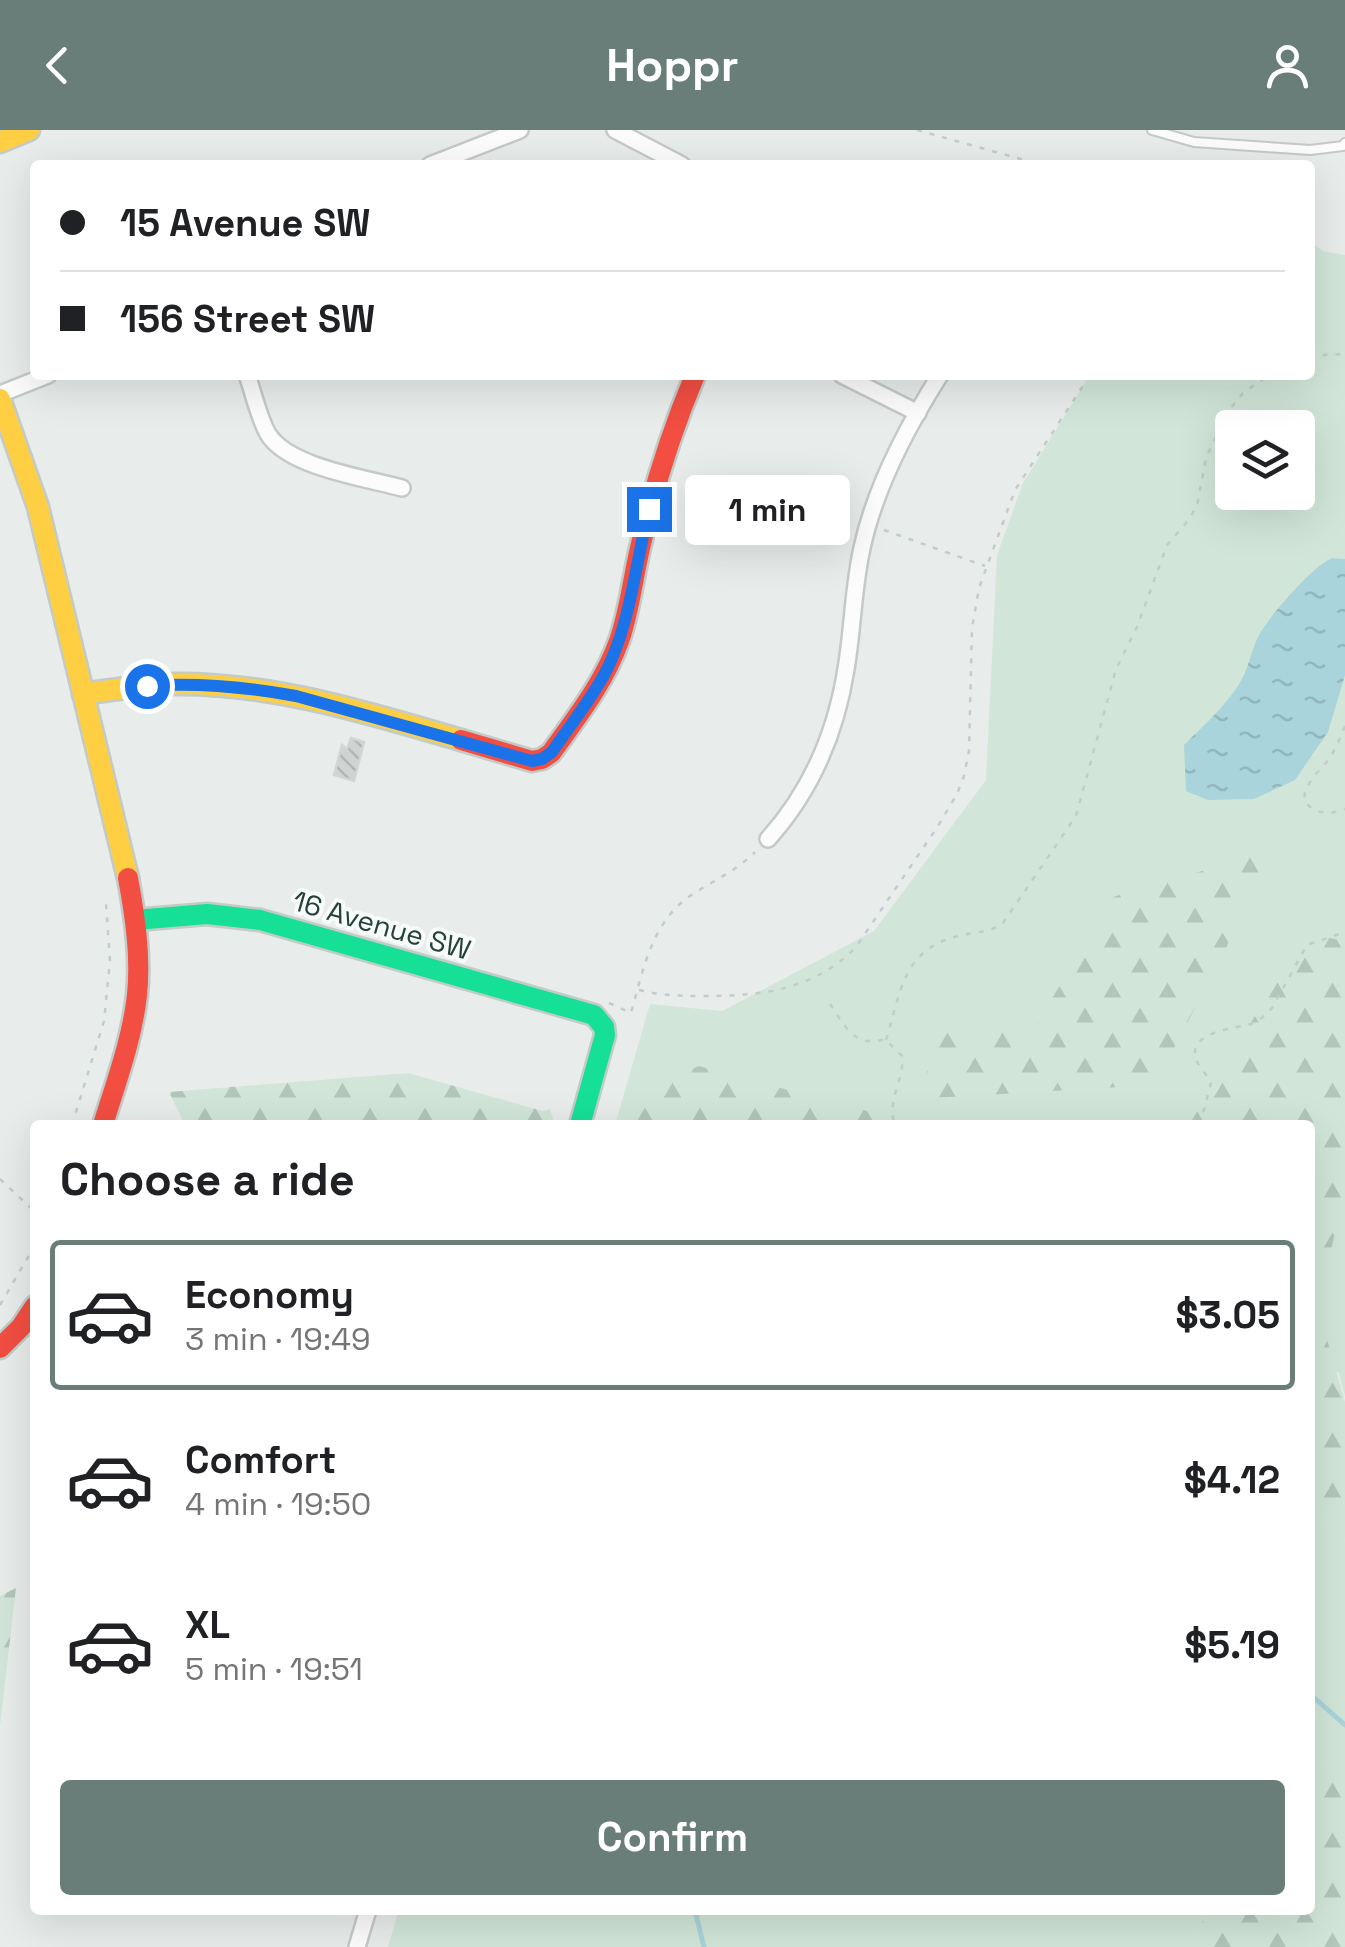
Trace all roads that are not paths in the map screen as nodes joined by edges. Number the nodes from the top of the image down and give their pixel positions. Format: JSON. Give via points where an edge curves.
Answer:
{"nodes":[{"id":1,"x":29,"y":130,"type":"edge"},
{"id":2,"x":520,"y":130,"type":"edge"},
{"id":3,"x":615,"y":130,"type":"edge"},
{"id":4,"x":1152,"y":130,"type":"edge"},
{"id":5,"x":1198,"y":130,"type":"edge"},
{"id":6,"x":0,"y":142,"type":"edge"},
{"id":7,"x":1194,"y":142,"type":"junction"},
{"id":8,"x":1345,"y":144,"type":"edge"},
{"id":9,"x":443,"y":160,"type":"edge"},
{"id":10,"x":672,"y":160,"type":"edge"},
{"id":11,"x":37,"y":380,"type":"edge"},
{"id":12,"x":249,"y":380,"type":"edge"},
{"id":13,"x":693,"y":380,"type":"edge"},
{"id":14,"x":852,"y":380,"type":"edge"},
{"id":15,"x":937,"y":380,"type":"edge"},
{"id":16,"x":0,"y":397,"type":"edge"},
{"id":17,"x":918,"y":413,"type":"junction"},
{"id":18,"x":402,"y":488,"type":"dead end"},
{"id":19,"x":83,"y":694,"type":"junction"},
{"id":20,"x":768,"y":839,"type":"road end"},
{"id":21,"x":135,"y":920,"type":"junction"},
{"id":22,"x":104,"y":1120,"type":"edge"},
{"id":23,"x":581,"y":1120,"type":"edge"},
{"id":24,"x":30,"y":1313,"type":"edge"},
{"id":25,"x":0,"y":1348,"type":"edge"},
{"id":26,"x":367,"y":1915,"type":"edge"},
{"id":27,"x":358,"y":1947,"type":"edge"}],
"edges":[{"from":1,"to":6,"type":"street"},
{"from":2,"to":9,"type":"street"},
{"from":3,"to":10,"type":"street"},
{"from":4,"to":7,"type":"lane"},
{"from":5,"to":7,"type":"lane"},
{"from":7,"to":8,"type":"lane","via":[[1310,150]]},
{"from":11,"to":16,"type":"street"},
{"from":12,"to":18,"type":"street","via":[[266,430],[286,453]]},
{"from":13,"to":19,"type":"street","via":[[649,509],[619,640],[605,674],[542,759],[262,690],[186,683]]},
{"from":14,"to":17,"type":"street"},
{"from":15,"to":17,"type":"street"},
{"from":16,"to":19,"type":"street","via":[[38,508]]},
{"from":17,"to":20,"type":"street","via":[[868,524],[836,715],[812,776]]},
{"from":19,"to":21,"type":"street"},
{"from":21,"to":22,"type":"street","via":[[135,1009]]},
{"from":21,"to":23,"type":"street","name":"16 Avenue SW","via":[[240,915],[594,1015],[604,1035]]},
{"from":24,"to":25,"type":"street"},
{"from":26,"to":27,"type":"street"}]}
